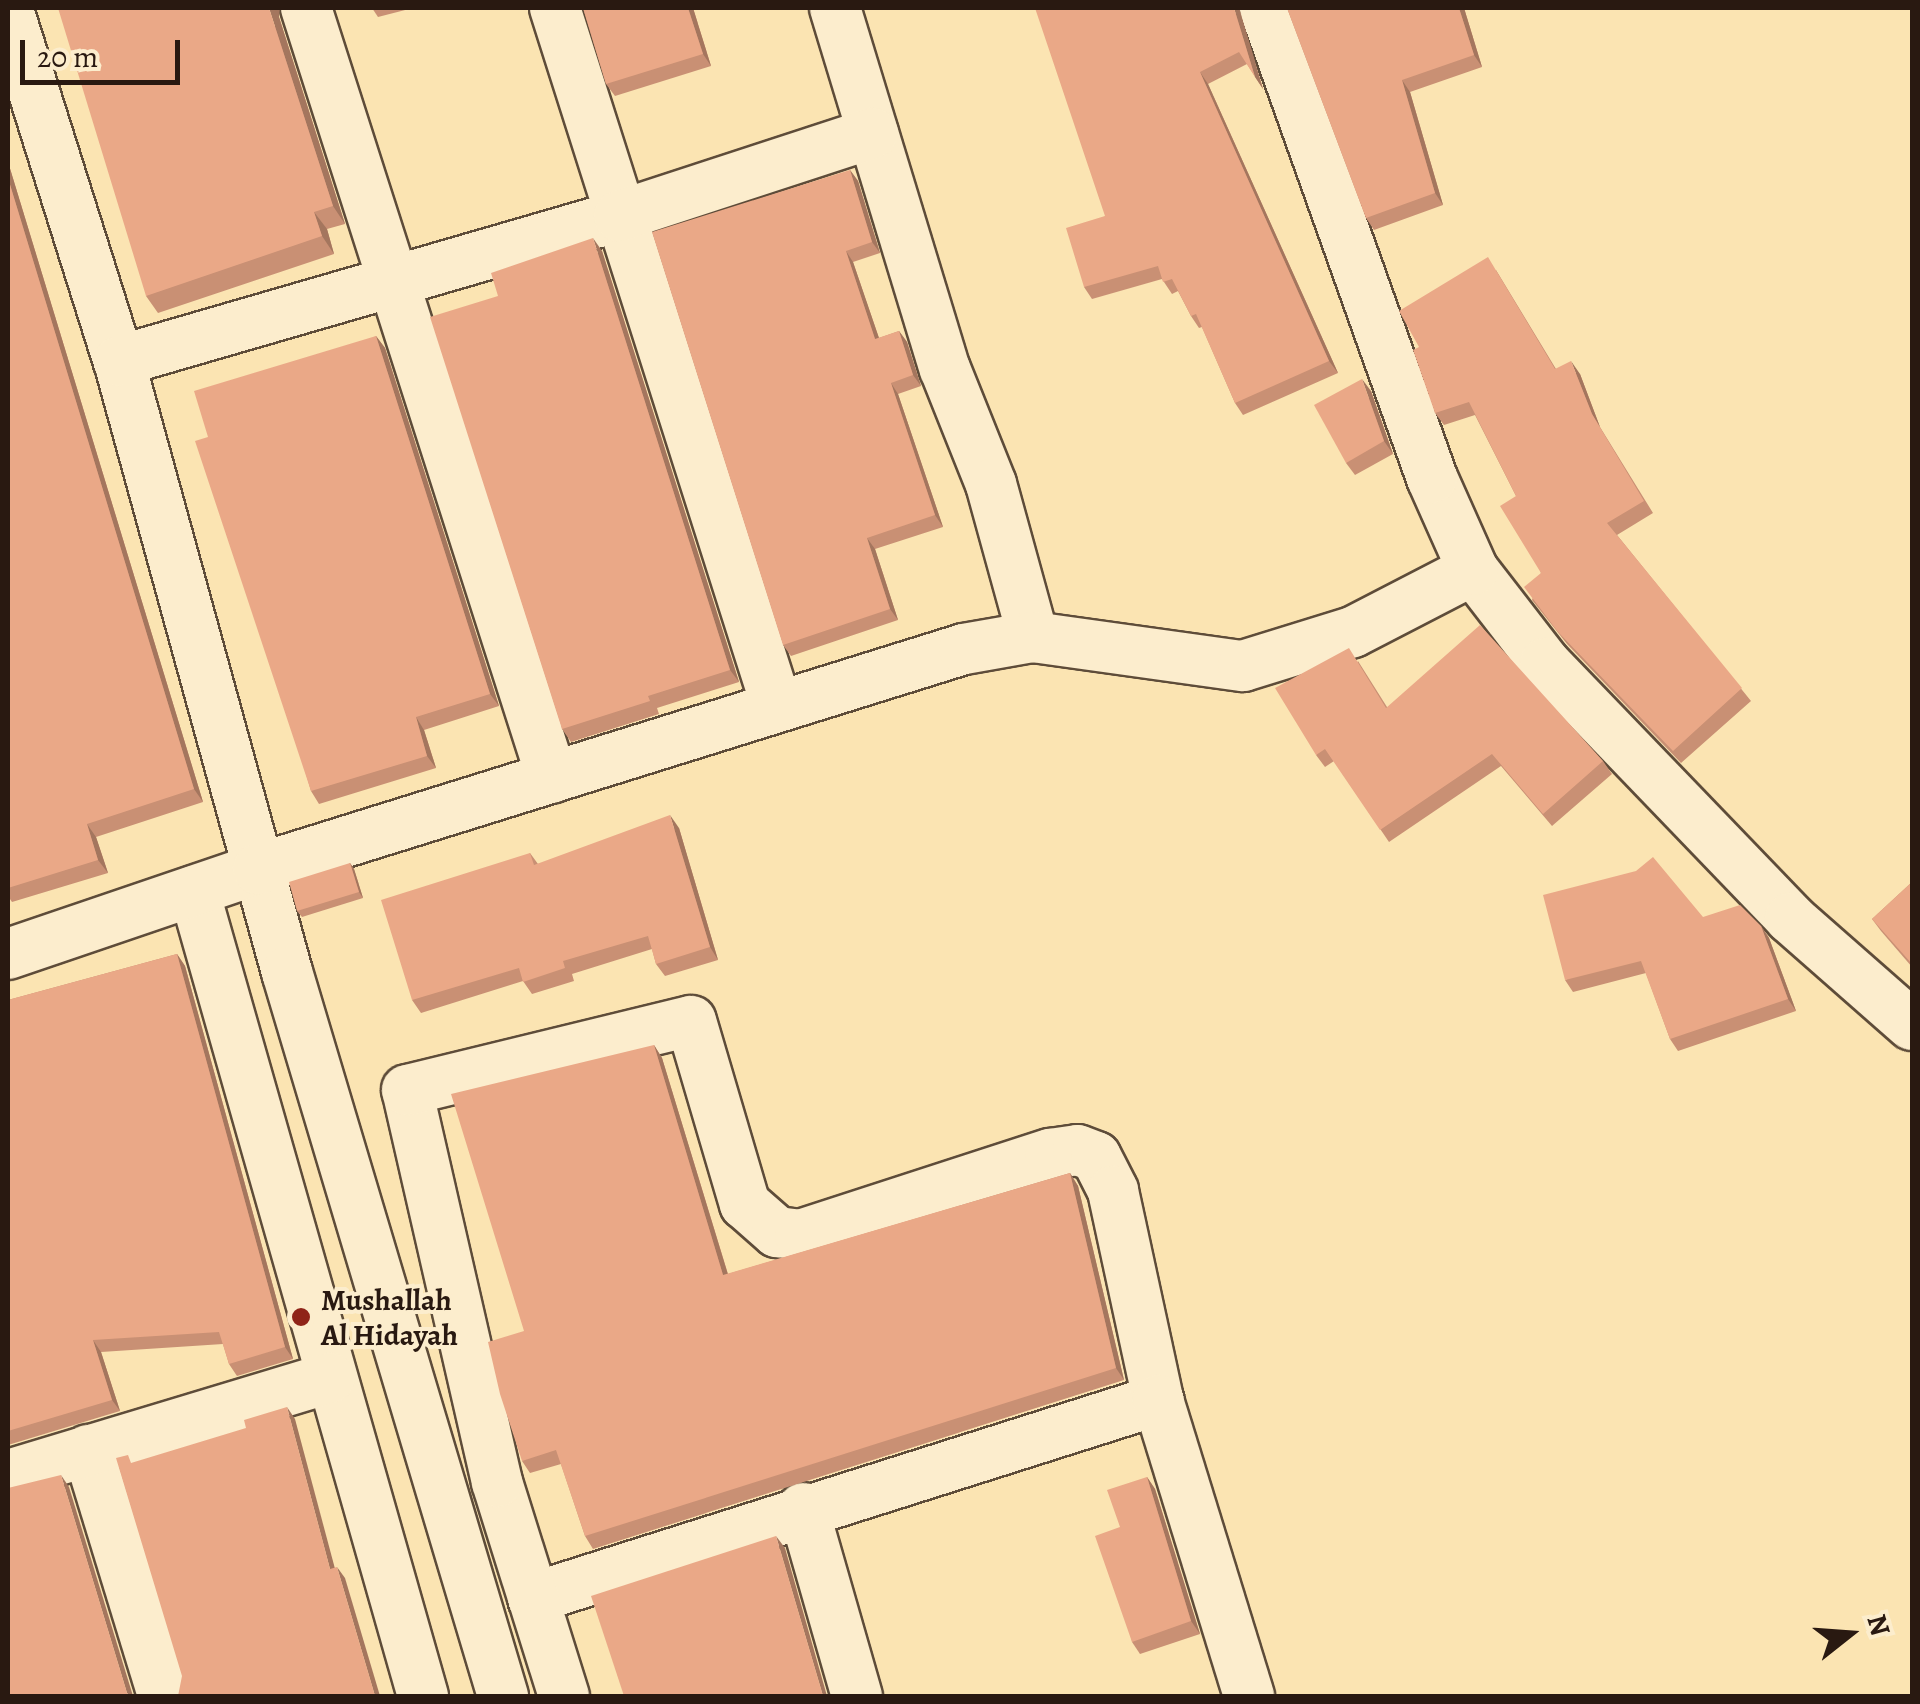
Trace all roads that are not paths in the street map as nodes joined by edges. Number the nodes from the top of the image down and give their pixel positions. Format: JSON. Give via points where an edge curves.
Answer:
{"nodes":[{"id":1,"x":306,"y":8,"type":"edge"},
{"id":2,"x":555,"y":8,"type":"edge"},
{"id":3,"x":835,"y":8,"type":"edge"},
{"id":4,"x":1264,"y":8,"type":"edge"},
{"id":5,"x":8,"y":10,"type":"edge"},
{"id":6,"x":873,"y":133,"type":"junction"},
{"id":7,"x":618,"y":216,"type":"junction"},
{"id":8,"x":396,"y":282,"type":"junction"},
{"id":9,"x":120,"y":362,"type":"junction"},
{"id":10,"x":1473,"y":570,"type":"junction"},
{"id":11,"x":1033,"y":637,"type":"junction"},
{"id":12,"x":777,"y":708,"type":"junction"},
{"id":13,"x":552,"y":778,"type":"junction"},
{"id":14,"x":258,"y":869,"type":"junction"},
{"id":15,"x":194,"y":891,"type":"junction"},
{"id":16,"x":8,"y":954,"type":"edge"},
{"id":17,"x":1912,"y":1025,"type":"edge"},
{"id":18,"x":330,"y":1378,"type":"junction"},
{"id":19,"x":1158,"y":1400,"type":"junction"},
{"id":20,"x":88,"y":1450,"type":"junction"},
{"id":21,"x":8,"y":1474,"type":"edge"},
{"id":22,"x":497,"y":1482,"type":"junction"},
{"id":23,"x":445,"y":1498,"type":"junction"},
{"id":24,"x":803,"y":1508,"type":"junction"},
{"id":25,"x":532,"y":1598,"type":"junction"},
{"id":26,"x":164,"y":1696,"type":"edge"},
{"id":27,"x":423,"y":1696,"type":"edge"},
{"id":28,"x":502,"y":1696,"type":"edge"},
{"id":29,"x":564,"y":1696,"type":"edge"},
{"id":30,"x":857,"y":1696,"type":"edge"},
{"id":31,"x":1248,"y":1696,"type":"edge"}],
"edges":[{"from":1,"to":8,"type":"street"},
{"from":2,"to":7,"type":"street"},
{"from":3,"to":6,"type":"street"},
{"from":4,"to":10,"type":"street","via":[[1432,478]]},
{"from":5,"to":9,"type":"street"},
{"from":6,"to":7,"type":"street"},
{"from":6,"to":11,"type":"street","via":[[945,368],[990,484]]},
{"from":7,"to":8,"type":"street"},
{"from":7,"to":12,"type":"street"},
{"from":8,"to":9,"type":"street"},
{"from":8,"to":13,"type":"street"},
{"from":9,"to":14,"type":"street"},
{"from":10,"to":11,"type":"street","via":[[1353,632],[1243,666]]},
{"from":10,"to":17,"type":"street","via":[[1546,663],[1790,918]]},
{"from":11,"to":12,"type":"street","via":[[964,649]]},
{"from":12,"to":13,"type":"street"},
{"from":13,"to":14,"type":"street"},
{"from":14,"to":15,"type":"street"},
{"from":14,"to":23,"type":"street"},
{"from":15,"to":16,"type":"street"},
{"from":15,"to":18,"type":"street"},
{"from":18,"to":20,"type":"street"},
{"from":18,"to":27,"type":"street"},
{"from":19,"to":22,"type":"street","via":[[1113,1191],[1096,1157],[1078,1150],[1050,1154],[800,1234],[778,1232],[745,1204],[691,1021],[407,1090]]},
{"from":19,"to":24,"type":"street"},
{"from":19,"to":31,"type":"street"},
{"from":20,"to":21,"type":"street"},
{"from":20,"to":26,"type":"street"},
{"from":22,"to":23,"type":"street"},
{"from":22,"to":25,"type":"street"},
{"from":23,"to":28,"type":"street"},
{"from":24,"to":25,"type":"street"},
{"from":24,"to":30,"type":"street"},
{"from":25,"to":29,"type":"street"}]}
